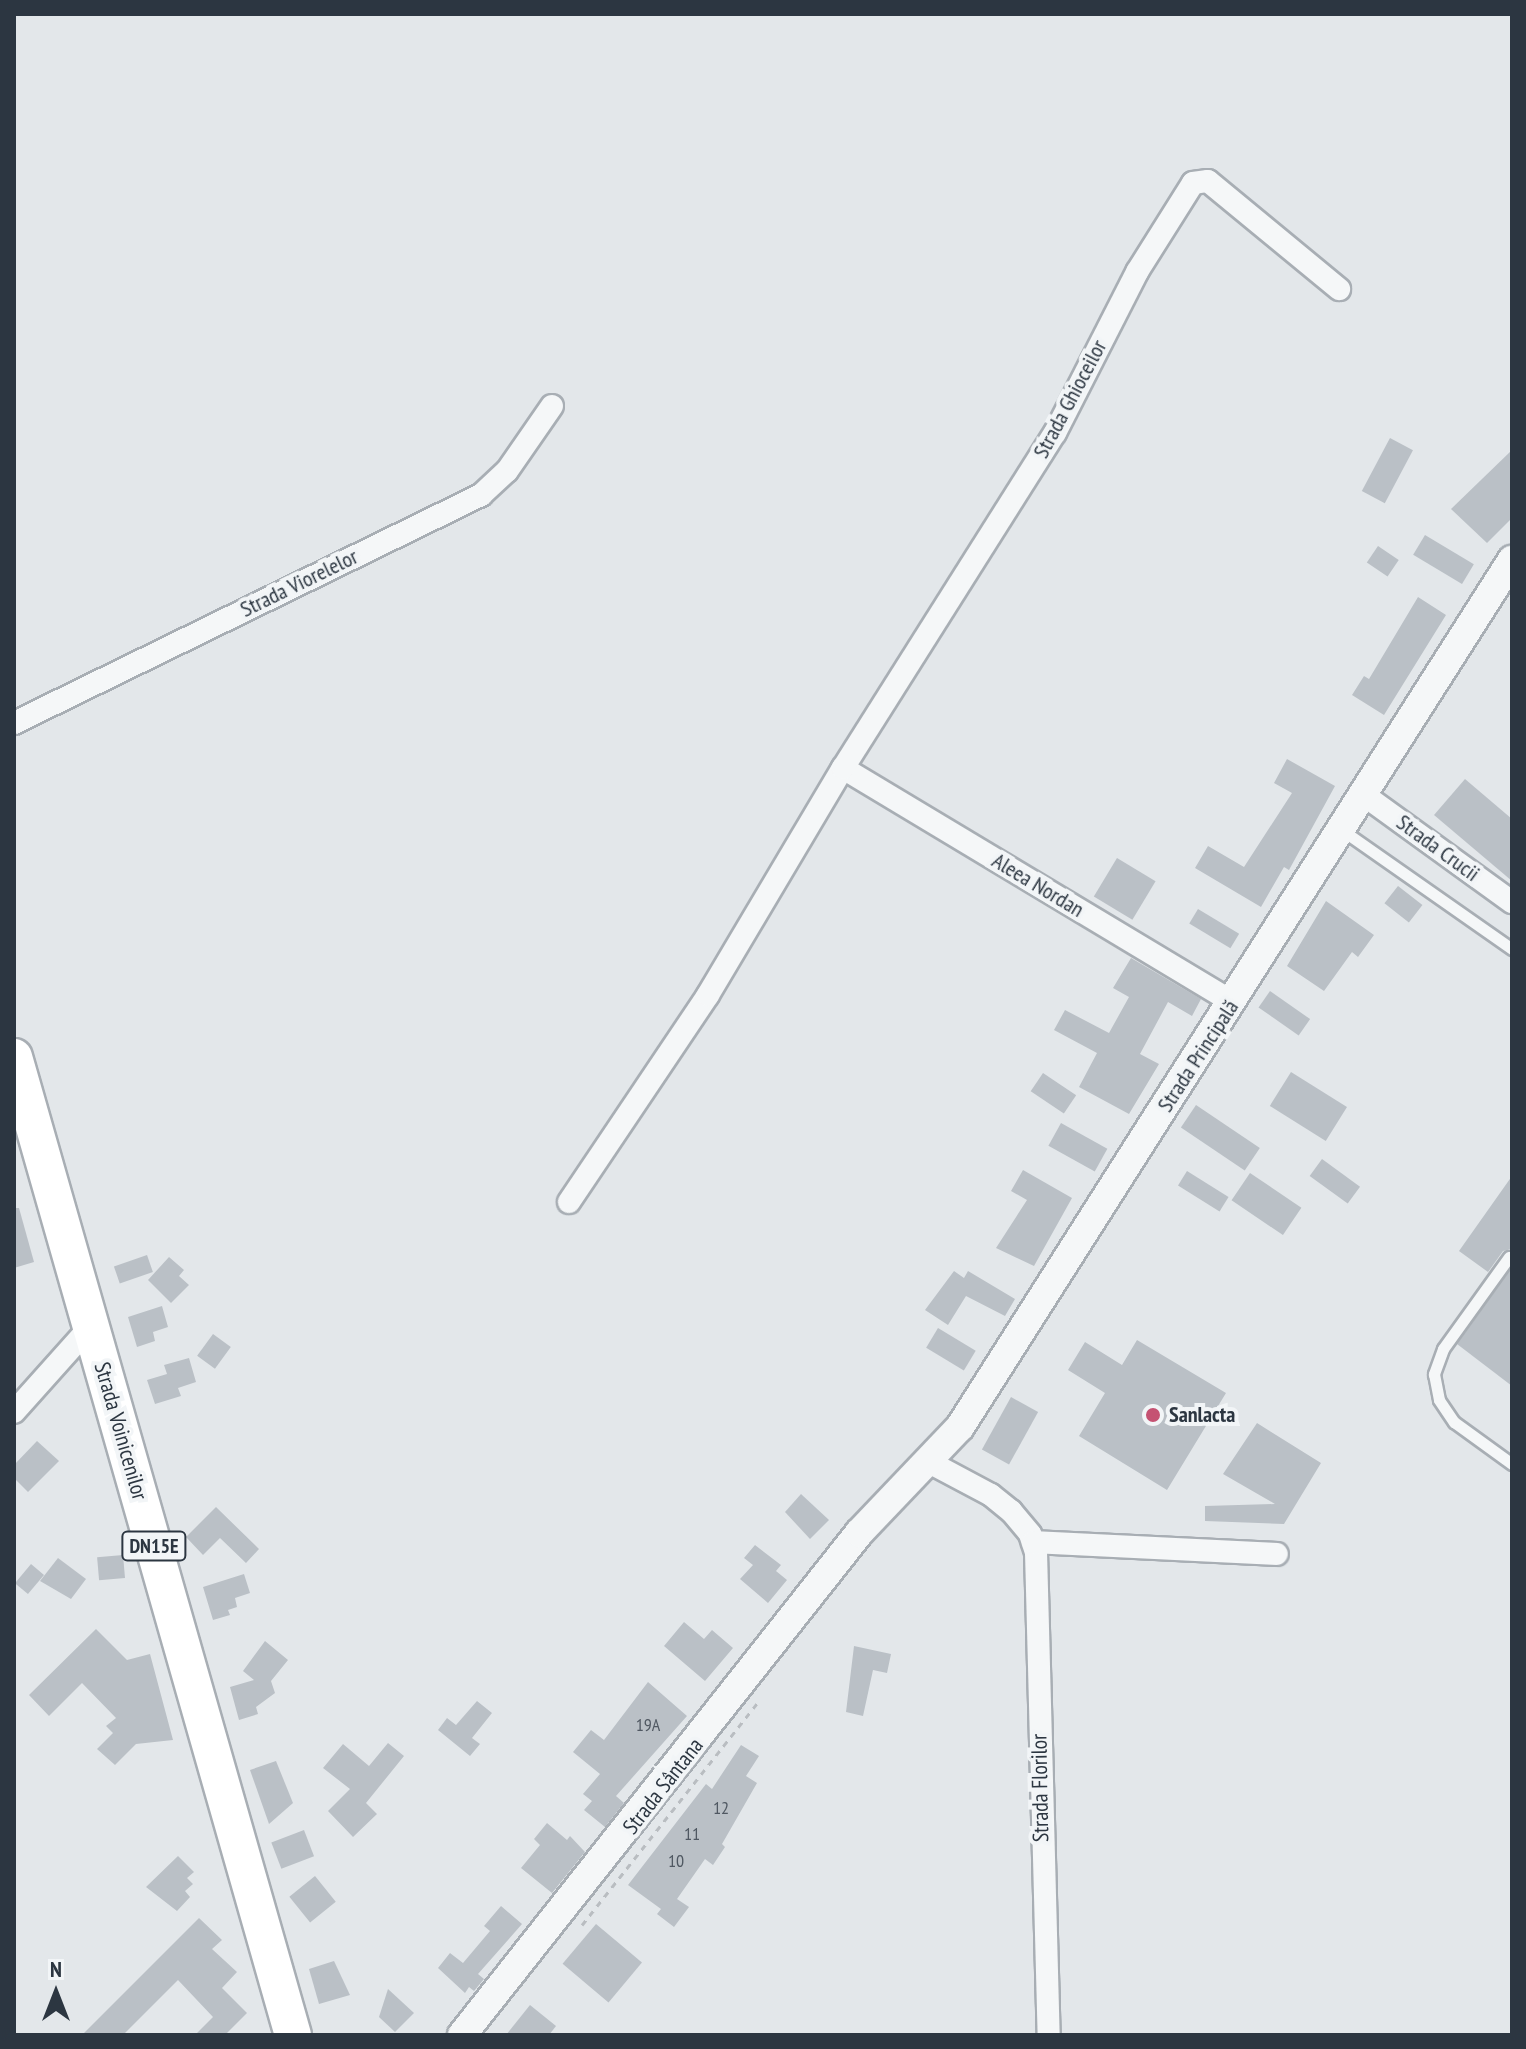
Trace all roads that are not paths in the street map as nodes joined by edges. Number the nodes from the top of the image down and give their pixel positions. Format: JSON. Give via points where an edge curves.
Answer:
{"nodes":[{"id":1,"x":1339,"y":289,"type":"dead end"},
{"id":2,"x":552,"y":406,"type":"dead end"},
{"id":3,"x":1512,"y":560,"type":"edge"},
{"id":4,"x":14,"y":723,"type":"edge"},
{"id":5,"x":843,"y":768,"type":"junction"},
{"id":6,"x":1364,"y":795,"type":"junction"},
{"id":7,"x":1341,"y":829,"type":"junction"},
{"id":8,"x":1512,"y":902,"type":"edge"},
{"id":9,"x":1512,"y":949,"type":"edge"},
{"id":10,"x":1233,"y":1002,"type":"junction"},
{"id":11,"x":14,"y":1057,"type":"edge"},
{"id":12,"x":569,"y":1202,"type":"dead end"},
{"id":13,"x":1509,"y":1257,"type":"dead end"},
{"id":14,"x":90,"y":1327,"type":"junction"},
{"id":15,"x":14,"y":1412,"type":"edge"},
{"id":16,"x":929,"y":1462,"type":"junction"},
{"id":17,"x":1512,"y":1464,"type":"edge"},
{"id":18,"x":859,"y":1533,"type":"joint"},
{"id":19,"x":1033,"y":1542,"type":"junction"},
{"id":20,"x":1277,"y":1554,"type":"dead end"},
{"id":21,"x":293,"y":2035,"type":"edge"},
{"id":22,"x":462,"y":2035,"type":"edge"},
{"id":23,"x":1049,"y":2035,"type":"edge"}],
"edges":[{"from":1,"to":5,"type":"street","name":"Strada Ghioceilor","via":[[1208,181],[1193,183],[1137,272],[1055,433]]},
{"from":2,"to":4,"type":"street","name":"Strada Viorelelor","via":[[507,471],[481,495]]},
{"from":3,"to":6,"type":"street","name":"Strada Principală"},
{"from":5,"to":10,"type":"street","name":"Aleea Nordan"},
{"from":5,"to":12,"type":"street","via":[[708,995]]},
{"from":6,"to":7,"type":"street","name":"Strada Principală"},
{"from":6,"to":8,"type":"street","name":"Strada Crucii"},
{"from":7,"to":9,"type":"lane"},
{"from":7,"to":10,"type":"street","name":"Strada Principală"},
{"from":10,"to":16,"type":"street","name":"Strada Principală","via":[[960,1427]]},
{"from":11,"to":14,"type":"main road","name":"Strada Voinicenilor","number":"DN15E"},
{"from":13,"to":17,"type":"lane","via":[[1443,1349],[1434,1374],[1439,1400],[1454,1422]]},
{"from":14,"to":15,"type":"street"},
{"from":14,"to":21,"type":"main road","name":"Strada Voinicenilor","number":"DN15E"},
{"from":16,"to":18,"type":"street","name":"Strada Principală"},
{"from":16,"to":19,"type":"street","via":[[991,1495],[1022,1522]]},
{"from":18,"to":22,"type":"street","name":"Strada Sântana"},
{"from":19,"to":20,"type":"street"},
{"from":19,"to":23,"type":"street","name":"Strada Florilor"}]}
